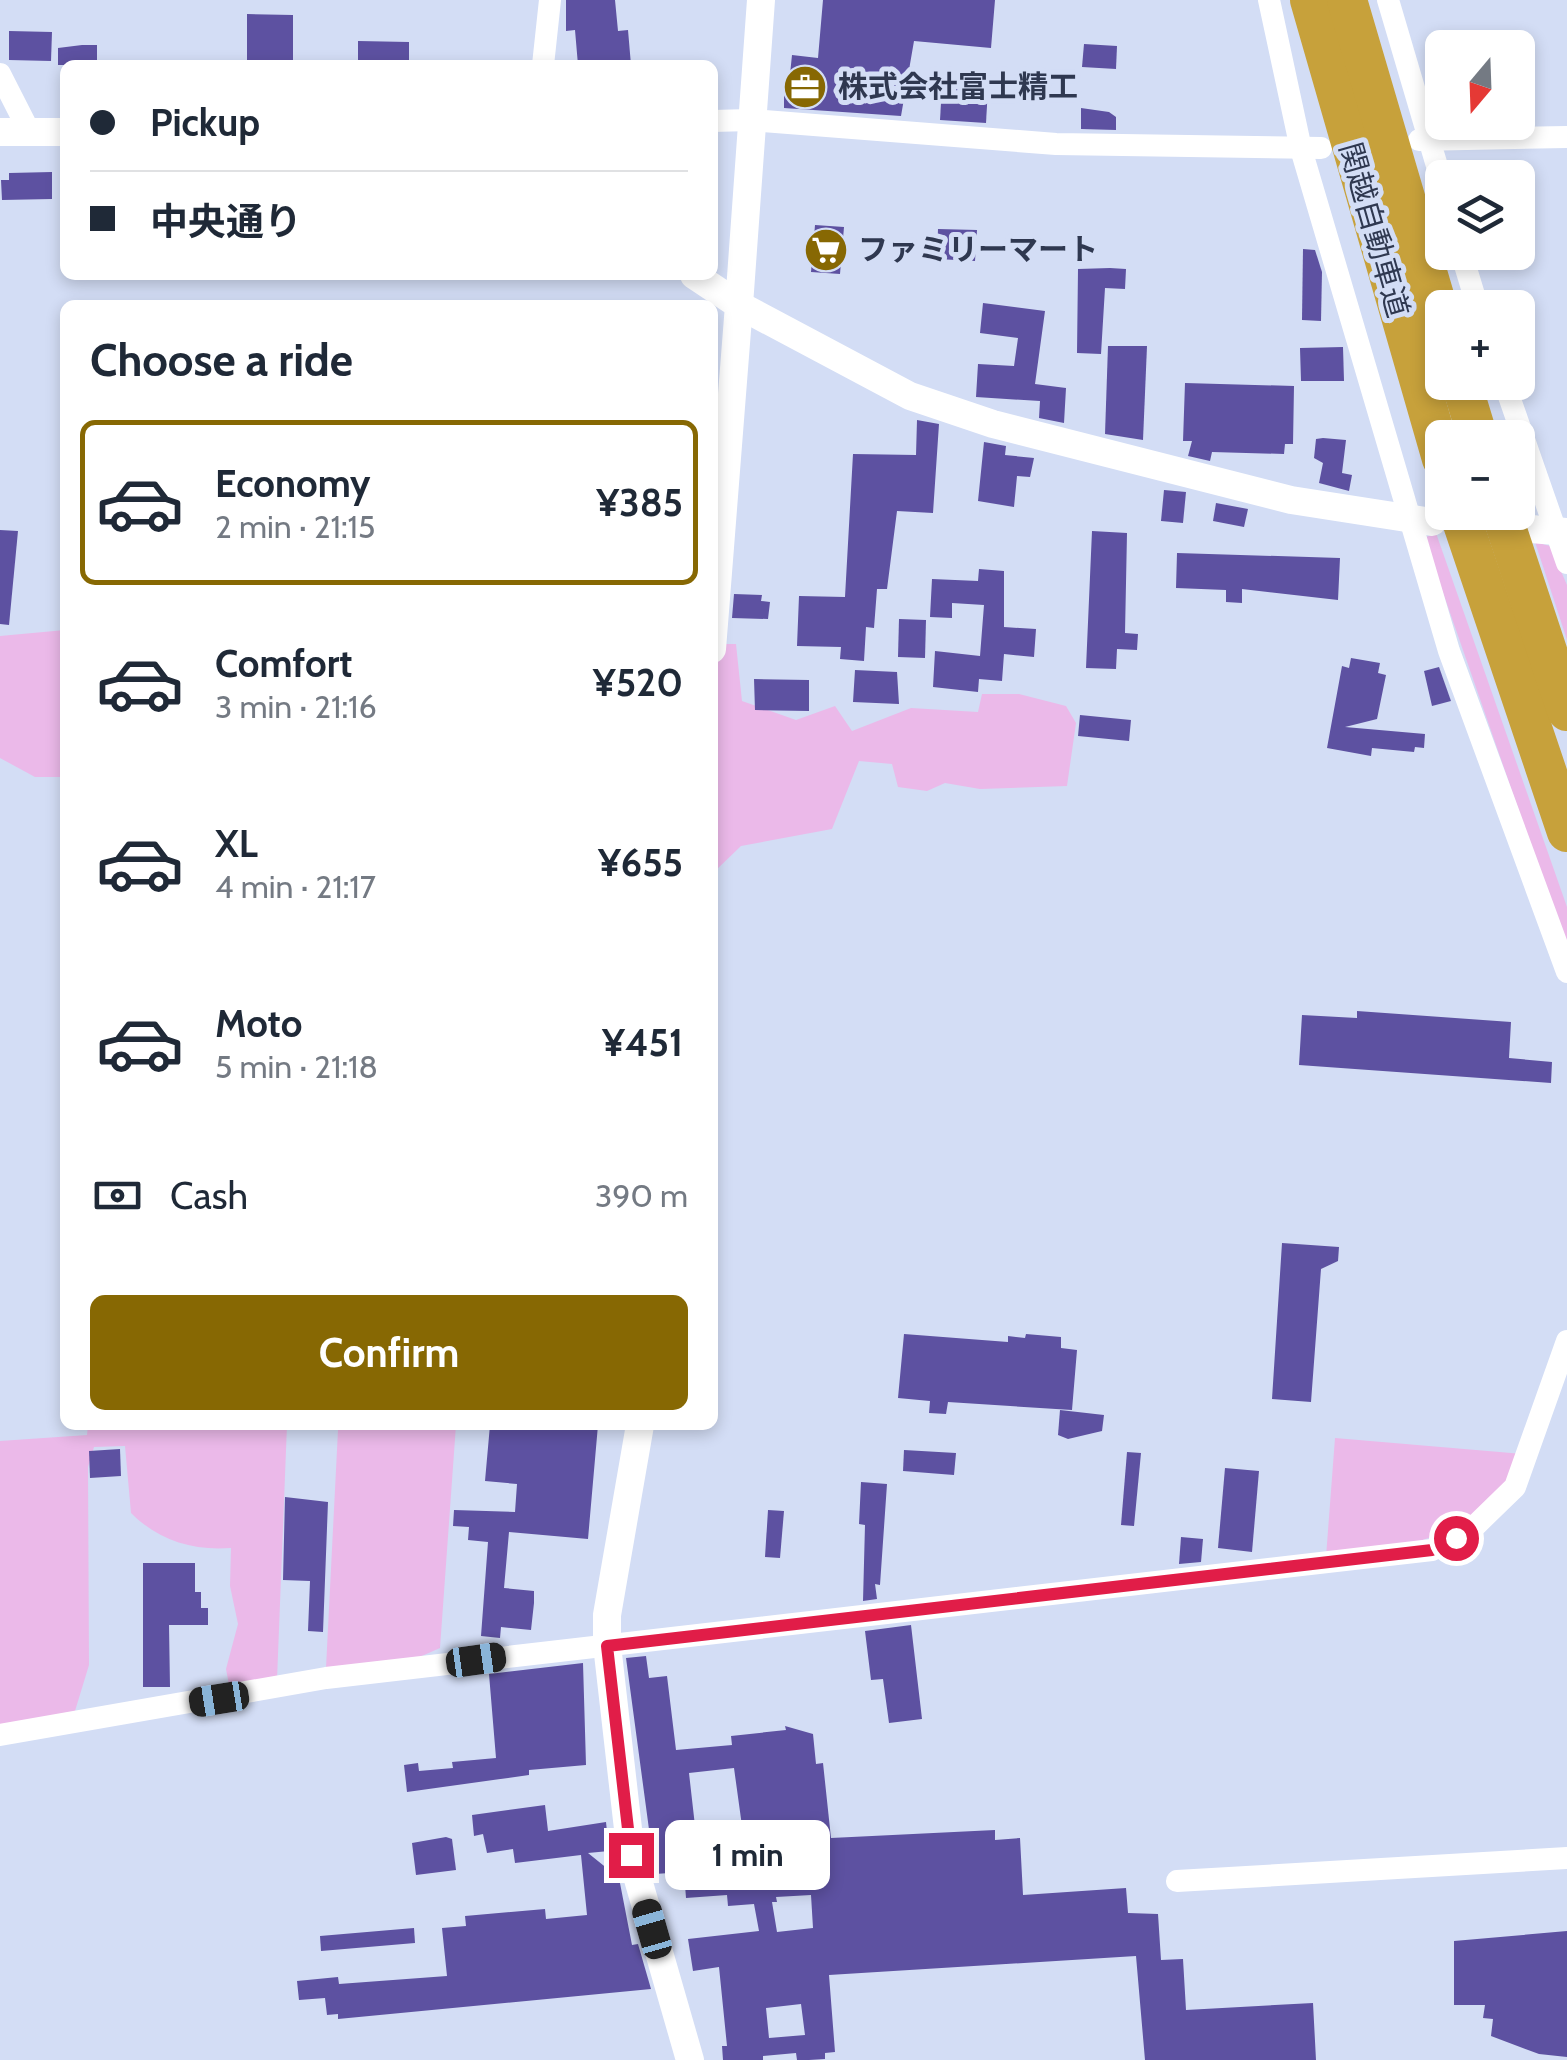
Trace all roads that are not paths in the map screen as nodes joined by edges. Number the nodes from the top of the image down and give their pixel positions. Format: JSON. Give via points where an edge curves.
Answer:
{"nodes":[{"id":1,"x":550,"y":0,"type":"edge"},
{"id":2,"x":761,"y":0,"type":"edge"},
{"id":3,"x":1269,"y":0,"type":"edge"},
{"id":4,"x":1310,"y":0,"type":"edge"},
{"id":5,"x":1348,"y":0,"type":"edge"},
{"id":6,"x":1388,"y":0,"type":"edge"},
{"id":7,"x":544,"y":60,"type":"edge"},
{"id":8,"x":0,"y":74,"type":"edge"},
{"id":9,"x":718,"y":120,"type":"edge"},
{"id":10,"x":751,"y":120,"type":"junction"},
{"id":11,"x":0,"y":132,"type":"edge"},
{"id":12,"x":60,"y":132,"type":"edge"},
{"id":13,"x":30,"y":133,"type":"junction"},
{"id":14,"x":1567,"y":137,"type":"edge"},
{"id":15,"x":1423,"y":140,"type":"junction"},
{"id":16,"x":1311,"y":148,"type":"junction"},
{"id":17,"x":1432,"y":160,"type":"edge"},
{"id":18,"x":702,"y":280,"type":"edge"},
{"id":19,"x":1432,"y":290,"type":"edge"},
{"id":20,"x":739,"y":305,"type":"junction"},
{"id":21,"x":1508,"y":400,"type":"edge"},
{"id":22,"x":1431,"y":420,"type":"edge"},
{"id":23,"x":1425,"y":489,"type":"edge"},
{"id":24,"x":1425,"y":518,"type":"edge"},
{"id":25,"x":1538,"y":526,"type":"edge"},
{"id":26,"x":1436,"y":530,"type":"edge"},
{"id":27,"x":1440,"y":530,"type":"edge"},
{"id":28,"x":1567,"y":563,"type":"edge"},
{"id":29,"x":718,"y":573,"type":"edge"},
{"id":30,"x":1567,"y":711,"type":"edge"},
{"id":31,"x":1567,"y":832,"type":"edge"},
{"id":32,"x":1567,"y":972,"type":"edge"},
{"id":33,"x":1567,"y":1341,"type":"edge"},
{"id":34,"x":639,"y":1430,"type":"edge"},
{"id":35,"x":607,"y":1646,"type":"junction"},
{"id":36,"x":0,"y":1735,"type":"edge"},
{"id":37,"x":1567,"y":1858,"type":"edge"},
{"id":38,"x":1178,"y":1881,"type":"dead end"},
{"id":39,"x":690,"y":2060,"type":"edge"}],
"edges":[{"from":1,"to":7,"type":"street"},
{"from":2,"to":10,"type":"street"},
{"from":3,"to":16,"type":"street"},
{"from":4,"to":22,"type":"highway","name":"関越自動車道"},
{"from":5,"to":19,"type":"highway","name":"関越自動車道"},
{"from":6,"to":15,"type":"street"},
{"from":8,"to":13,"type":"street"},
{"from":9,"to":10,"type":"street"},
{"from":10,"to":16,"type":"street","via":[[1056,144]]},
{"from":10,"to":20,"type":"street"},
{"from":11,"to":13,"type":"street"},
{"from":12,"to":13,"type":"street"},
{"from":14,"to":15,"type":"street"},
{"from":15,"to":17,"type":"street"},
{"from":16,"to":23,"type":"street"},
{"from":18,"to":20,"type":"street"},
{"from":20,"to":24,"type":"street","via":[[910,396],[993,424],[1291,500]]},
{"from":20,"to":29,"type":"street"},
{"from":21,"to":25,"type":"street"},
{"from":25,"to":28,"type":"street"},
{"from":25,"to":30,"type":"highway"},
{"from":26,"to":32,"type":"street","via":[[1448,651]]},
{"from":27,"to":31,"type":"highway"},
{"from":33,"to":35,"type":"street","via":[[1516,1488],[1477,1524],[1432,1550]]},
{"from":34,"to":35,"type":"street"},
{"from":35,"to":36,"type":"street","via":[[326,1678]]},
{"from":35,"to":39,"type":"street","via":[[631,1855]]},
{"from":37,"to":38,"type":"street"}]}
